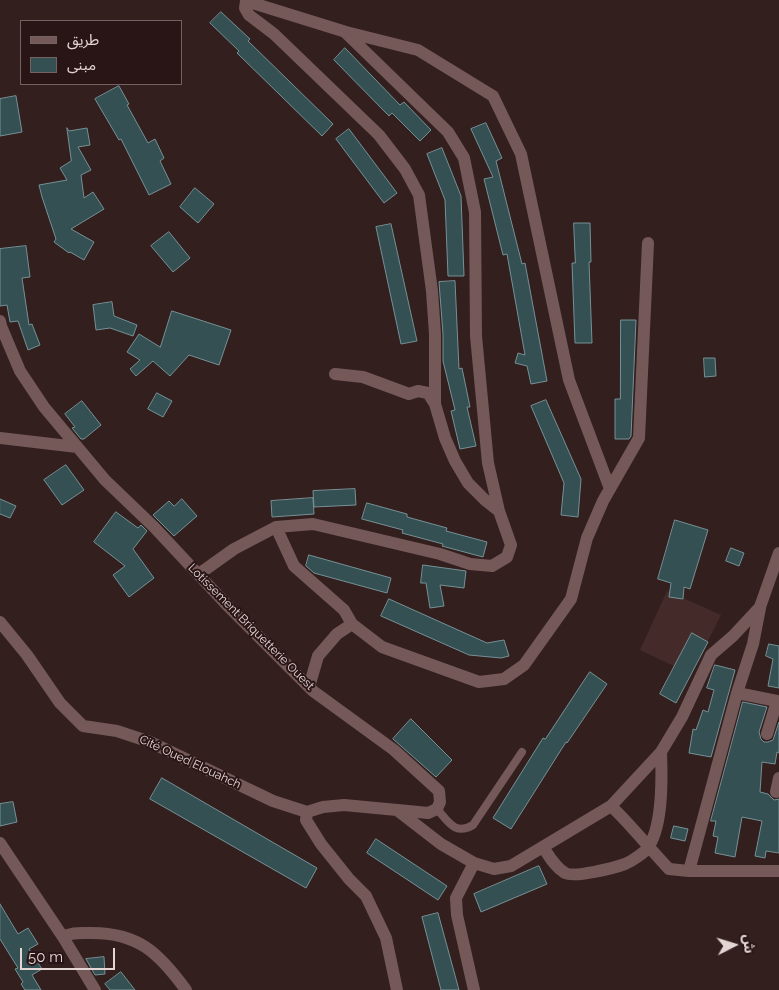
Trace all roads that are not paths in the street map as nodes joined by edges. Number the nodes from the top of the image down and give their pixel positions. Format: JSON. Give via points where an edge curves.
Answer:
{"nodes":[{"id":1,"x":346,"y":32,"type":"junction"},
{"id":2,"x":648,"y":243,"type":"dead end"},
{"id":3,"x":0,"y":321,"type":"edge"},
{"id":4,"x":335,"y":374,"type":"dead end"},
{"id":5,"x":435,"y":404,"type":"junction"},
{"id":6,"x":0,"y":438,"type":"edge"},
{"id":7,"x":77,"y":447,"type":"junction"},
{"id":8,"x":610,"y":489,"type":"junction"},
{"id":9,"x":499,"y":511,"type":"junction"},
{"id":10,"x":276,"y":527,"type":"junction"},
{"id":11,"x":778,"y":561,"type":"edge"},
{"id":12,"x":199,"y":574,"type":"junction"},
{"id":13,"x":760,"y":607,"type":"junction"},
{"id":14,"x":0,"y":622,"type":"edge"},
{"id":15,"x":352,"y":624,"type":"junction"},
{"id":16,"x":310,"y":687,"type":"junction"},
{"id":17,"x":736,"y":693,"type":"junction"},
{"id":18,"x":767,"y":734,"type":"dead end"},
{"id":19,"x":522,"y":752,"type":"dead end"},
{"id":20,"x":661,"y":752,"type":"junction"},
{"id":21,"x":779,"y":778,"type":"edge"},
{"id":22,"x":776,"y":792,"type":"dead end"},
{"id":23,"x":437,"y":809,"type":"junction"},
{"id":24,"x":606,"y":809,"type":"junction"},
{"id":25,"x":397,"y":810,"type":"junction"},
{"id":26,"x":307,"y":812,"type":"junction"},
{"id":27,"x":0,"y":843,"type":"edge"},
{"id":28,"x":543,"y":847,"type":"junction"},
{"id":29,"x":649,"y":848,"type":"junction"},
{"id":30,"x":474,"y":863,"type":"junction"},
{"id":31,"x":689,"y":871,"type":"junction"},
{"id":32,"x":779,"y":871,"type":"edge"},
{"id":33,"x":63,"y":937,"type":"junction"},
{"id":34,"x":95,"y":990,"type":"edge"},
{"id":35,"x":186,"y":990,"type":"edge"},
{"id":36,"x":397,"y":990,"type":"edge"},
{"id":37,"x":474,"y":990,"type":"edge"}],
"edges":[{"from":1,"to":5,"type":"street","via":[[246,1],[249,15],[274,34],[379,135],[405,168],[419,195],[432,291]]},
{"from":1,"to":8,"type":"street","via":[[418,50],[493,96],[521,154],[569,380]]},
{"from":1,"to":9,"type":"street","via":[[448,132],[464,158],[475,212],[476,336],[487,453]]},
{"from":2,"to":8,"type":"street","via":[[639,438]]},
{"from":3,"to":7,"type":"street","name":"Lotissement Briquetterie Ouest","via":[[20,371],[44,408]]},
{"from":4,"to":5,"type":"street","via":[[363,377],[409,394],[418,391],[428,393]]},
{"from":5,"to":9,"type":"street","via":[[445,438],[468,483]]},
{"from":6,"to":7,"type":"street"},
{"from":7,"to":12,"type":"street","name":"Lotissement Briquetterie Ouest","via":[[105,480]]},
{"from":8,"to":15,"type":"street","via":[[587,538],[571,599],[524,665],[504,679],[479,682],[382,647]]},
{"from":9,"to":10,"type":"street","via":[[511,545],[507,557],[492,566],[470,564],[313,524]]},
{"from":10,"to":12,"type":"street","via":[[234,549]]},
{"from":10,"to":15,"type":"street","via":[[294,566],[344,610]]},
{"from":11,"to":13,"type":"street"},
{"from":12,"to":16,"type":"street","name":"Lotissement Briquetterie Ouest"},
{"from":13,"to":17,"type":"street","via":[[753,644]]},
{"from":13,"to":20,"type":"street","via":[[711,655],[682,717]]},
{"from":14,"to":26,"type":"street","name":"Cité Oued Elouahch","via":[[60,703],[83,726],[117,731],[150,742],[274,801]]},
{"from":15,"to":16,"type":"street","via":[[337,634],[318,656]]},
{"from":16,"to":23,"type":"street","name":"Lotissement Briquetterie Ouest","via":[[394,750],[439,791]]},
{"from":17,"to":18,"type":"street","via":[[777,701]]},
{"from":17,"to":31,"type":"street"},
{"from":19,"to":23,"type":"lane","via":[[473,825],[458,829]]},
{"from":20,"to":24,"type":"street"},
{"from":20,"to":29,"type":"street","via":[[663,789]]},
{"from":21,"to":22,"type":"street"},
{"from":23,"to":25,"type":"street","via":[[428,813]]},
{"from":24,"to":28,"type":"street"},
{"from":24,"to":29,"type":"street","via":[[639,834]]},
{"from":25,"to":26,"type":"street","via":[[344,805]]},
{"from":25,"to":30,"type":"street","via":[[441,844]]},
{"from":26,"to":36,"type":"street","via":[[306,820],[321,844],[366,896],[386,938]]},
{"from":27,"to":33,"type":"street"},
{"from":28,"to":29,"type":"street","via":[[567,874],[627,864]]},
{"from":28,"to":30,"type":"street","via":[[511,866],[494,869]]},
{"from":29,"to":31,"type":"street","via":[[669,869]]},
{"from":30,"to":37,"type":"street","via":[[456,898]]},
{"from":31,"to":32,"type":"street"},
{"from":33,"to":34,"type":"street"},
{"from":33,"to":35,"type":"street","via":[[69,933],[106,932],[133,938],[159,958]]}]}
